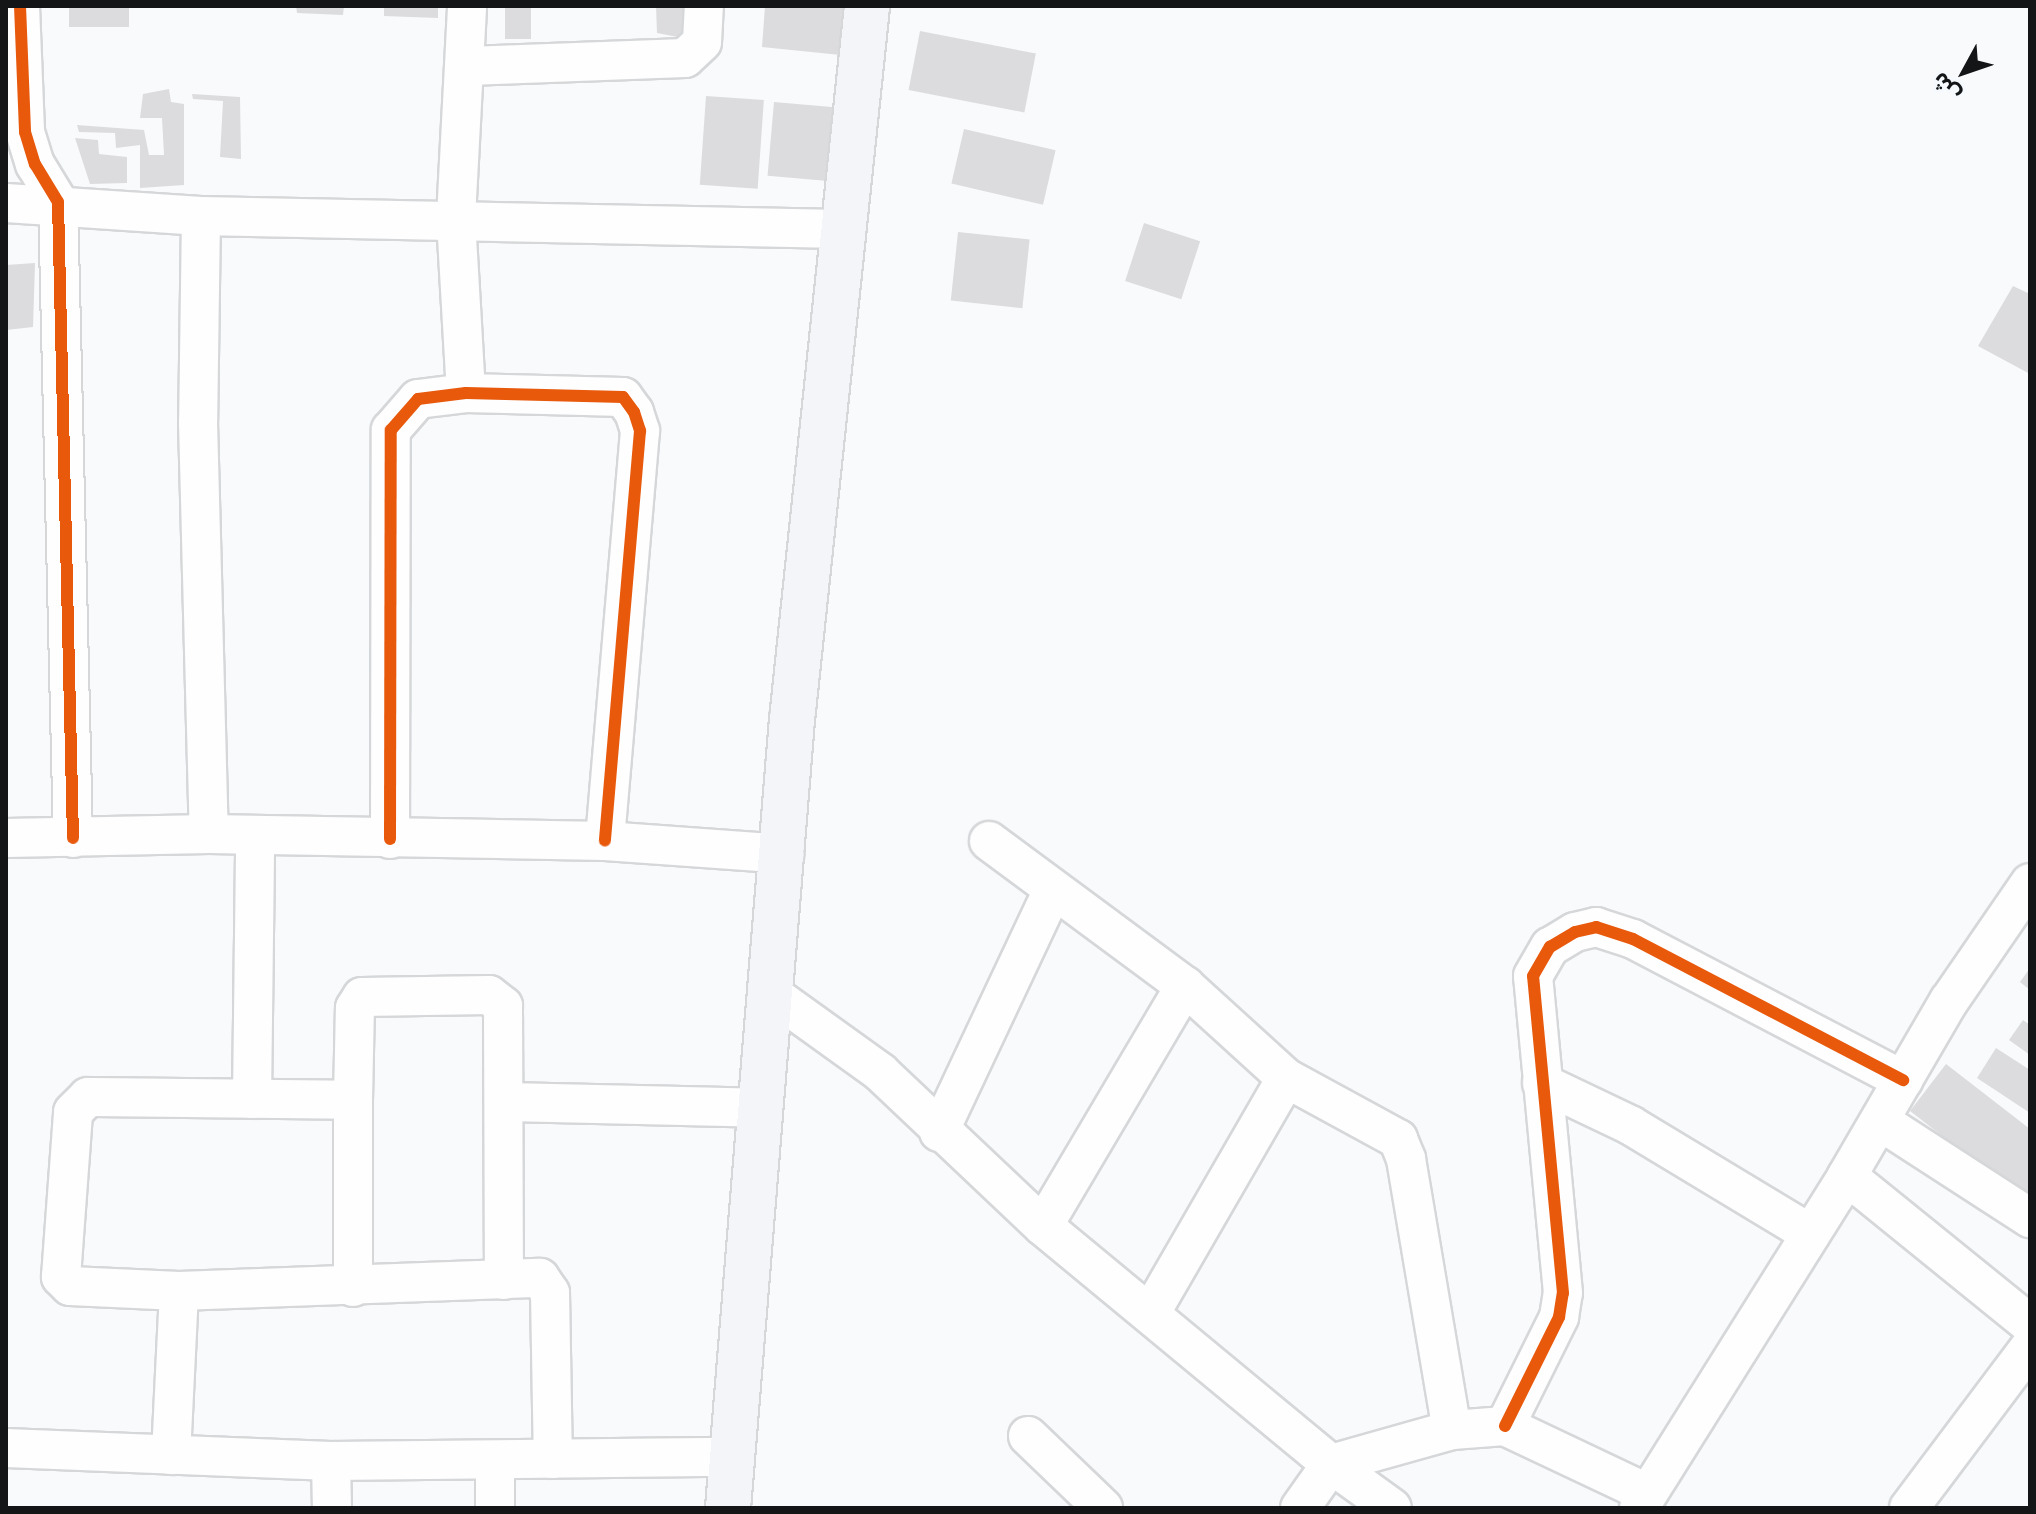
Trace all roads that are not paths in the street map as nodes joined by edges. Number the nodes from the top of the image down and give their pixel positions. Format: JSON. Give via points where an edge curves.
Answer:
{"nodes":[{"id":1,"x":20,"y":6,"type":"edge"},
{"id":2,"x":467,"y":6,"type":"edge"},
{"id":3,"x":704,"y":6,"type":"edge"},
{"id":4,"x":867,"y":6,"type":"edge"},
{"id":5,"x":468,"y":66,"type":"junction"},
{"id":6,"x":58,"y":202,"type":"junction"},
{"id":7,"x":6,"y":203,"type":"edge"},
{"id":8,"x":201,"y":216,"type":"junction"},
{"id":9,"x":456,"y":218,"type":"junction"},
{"id":10,"x":841,"y":229,"type":"junction"},
{"id":11,"x":466,"y":393,"type":"junction"},
{"id":12,"x":209,"y":834,"type":"junction"},
{"id":13,"x":255,"y":836,"type":"junction"},
{"id":14,"x":6,"y":838,"type":"edge"},
{"id":15,"x":73,"y":838,"type":"junction"},
{"id":16,"x":390,"y":839,"type":"junction"},
{"id":17,"x":605,"y":841,"type":"junction"},
{"id":18,"x":989,"y":841,"type":"dead end"},
{"id":19,"x":785,"y":854,"type":"junction"},
{"id":20,"x":2030,"y":883,"type":"edge"},
{"id":21,"x":1053,"y":890,"type":"junction"},
{"id":22,"x":1185,"y":986,"type":"junction"},
{"id":23,"x":773,"y":995,"type":"junction"},
{"id":24,"x":1286,"y":1078,"type":"junction"},
{"id":25,"x":1903,"y":1080,"type":"junction"},
{"id":26,"x":1542,"y":1083,"type":"junction"},
{"id":27,"x":252,"y":1099,"type":"junction"},
{"id":28,"x":353,"y":1100,"type":"junction"},
{"id":29,"x":505,"y":1102,"type":"junction"},
{"id":30,"x":762,"y":1108,"type":"junction"},
{"id":31,"x":1880,"y":1121,"type":"junction"},
{"id":32,"x":939,"y":1132,"type":"junction"},
{"id":33,"x":1847,"y":1176,"type":"junction"},
{"id":34,"x":2030,"y":1218,"type":"edge"},
{"id":35,"x":1043,"y":1226,"type":"junction"},
{"id":36,"x":1811,"y":1234,"type":"junction"},
{"id":37,"x":504,"y":1280,"type":"junction"},
{"id":38,"x":353,"y":1287,"type":"junction"},
{"id":39,"x":179,"y":1291,"type":"junction"},
{"id":40,"x":1150,"y":1314,"type":"junction"},
{"id":41,"x":2030,"y":1324,"type":"edge"},
{"id":42,"x":2030,"y":1347,"type":"edge"},
{"id":43,"x":1505,"y":1426,"type":"junction"},
{"id":44,"x":1452,"y":1430,"type":"junction"},
{"id":45,"x":1028,"y":1436,"type":"dead end"},
{"id":46,"x":6,"y":1448,"type":"edge"},
{"id":47,"x":171,"y":1455,"type":"junction"},
{"id":48,"x":729,"y":1457,"type":"junction"},
{"id":49,"x":553,"y":1459,"type":"junction"},
{"id":50,"x":495,"y":1460,"type":"junction"},
{"id":51,"x":331,"y":1461,"type":"junction"},
{"id":52,"x":1331,"y":1464,"type":"junction"},
{"id":53,"x":1643,"y":1501,"type":"edge"},
{"id":54,"x":1100,"y":1507,"type":"edge"},
{"id":55,"x":332,"y":1508,"type":"edge"},
{"id":56,"x":495,"y":1508,"type":"edge"},
{"id":57,"x":728,"y":1508,"type":"edge"},
{"id":58,"x":1300,"y":1508,"type":"edge"},
{"id":59,"x":1392,"y":1508,"type":"edge"},
{"id":60,"x":1909,"y":1508,"type":"edge"}],
"edges":[{"from":1,"to":6,"type":"street","via":[[25,132],[35,164]]},
{"from":2,"to":5,"type":"street"},
{"from":3,"to":5,"type":"street","via":[[702,42],[685,58]]},
{"from":4,"to":10,"type":"main road"},
{"from":5,"to":9,"type":"street"},
{"from":6,"to":7,"type":"street"},
{"from":6,"to":8,"type":"street"},
{"from":6,"to":15,"type":"street"},
{"from":8,"to":9,"type":"street"},
{"from":8,"to":12,"type":"street","via":[[198,422]]},
{"from":9,"to":10,"type":"street"},
{"from":9,"to":11,"type":"street"},
{"from":10,"to":19,"type":"main road","via":[[792,720]]},
{"from":11,"to":16,"type":"street","via":[[418,399],[391,430]]},
{"from":11,"to":17,"type":"street","via":[[623,397],[640,431]]},
{"from":12,"to":13,"type":"street"},
{"from":12,"to":15,"type":"street"},
{"from":13,"to":16,"type":"street"},
{"from":13,"to":27,"type":"street"},
{"from":14,"to":15,"type":"street"},
{"from":16,"to":17,"type":"street"},
{"from":17,"to":19,"type":"street"},
{"from":18,"to":21,"type":"street"},
{"from":19,"to":23,"type":"main road"},
{"from":20,"to":25,"type":"street"},
{"from":21,"to":22,"type":"street"},
{"from":21,"to":32,"type":"street"},
{"from":22,"to":24,"type":"street"},
{"from":22,"to":35,"type":"street"},
{"from":23,"to":30,"type":"main road"},
{"from":23,"to":32,"type":"street","via":[[880,1072]]},
{"from":24,"to":40,"type":"street"},
{"from":24,"to":44,"type":"street","via":[[1398,1139],[1406,1159]]},
{"from":25,"to":26,"type":"street","via":[[1633,939],[1596,927],[1550,947],[1533,976]]},
{"from":25,"to":31,"type":"street"},
{"from":26,"to":36,"type":"street","via":[[1630,1125]]},
{"from":26,"to":43,"type":"street","via":[[1563,1248],[1563,1293],[1559,1317]]},
{"from":27,"to":28,"type":"street"},
{"from":27,"to":39,"type":"street","via":[[88,1097],[73,1112],[61,1277],[70,1286]]},
{"from":28,"to":29,"type":"street","via":[[358,1000],[489,995],[505,1013]]},
{"from":28,"to":38,"type":"street"},
{"from":29,"to":30,"type":"street"},
{"from":29,"to":37,"type":"street"},
{"from":30,"to":48,"type":"main road"},
{"from":31,"to":33,"type":"street"},
{"from":31,"to":34,"type":"street"},
{"from":32,"to":35,"type":"street"},
{"from":33,"to":36,"type":"street"},
{"from":33,"to":41,"type":"street"},
{"from":35,"to":40,"type":"street"},
{"from":36,"to":53,"type":"street"},
{"from":37,"to":38,"type":"street"},
{"from":37,"to":49,"type":"street","via":[[540,1278],[550,1293]]},
{"from":38,"to":39,"type":"street"},
{"from":39,"to":47,"type":"street"},
{"from":40,"to":52,"type":"street"},
{"from":42,"to":60,"type":"street"},
{"from":43,"to":44,"type":"street"},
{"from":43,"to":53,"type":"street"},
{"from":44,"to":52,"type":"street"},
{"from":45,"to":54,"type":"street"},
{"from":46,"to":47,"type":"street"},
{"from":47,"to":51,"type":"street"},
{"from":48,"to":49,"type":"street"},
{"from":48,"to":57,"type":"main road"},
{"from":49,"to":50,"type":"street"},
{"from":50,"to":51,"type":"street"},
{"from":50,"to":56,"type":"street"},
{"from":51,"to":55,"type":"street"},
{"from":52,"to":58,"type":"street"},
{"from":52,"to":59,"type":"street"}]}
